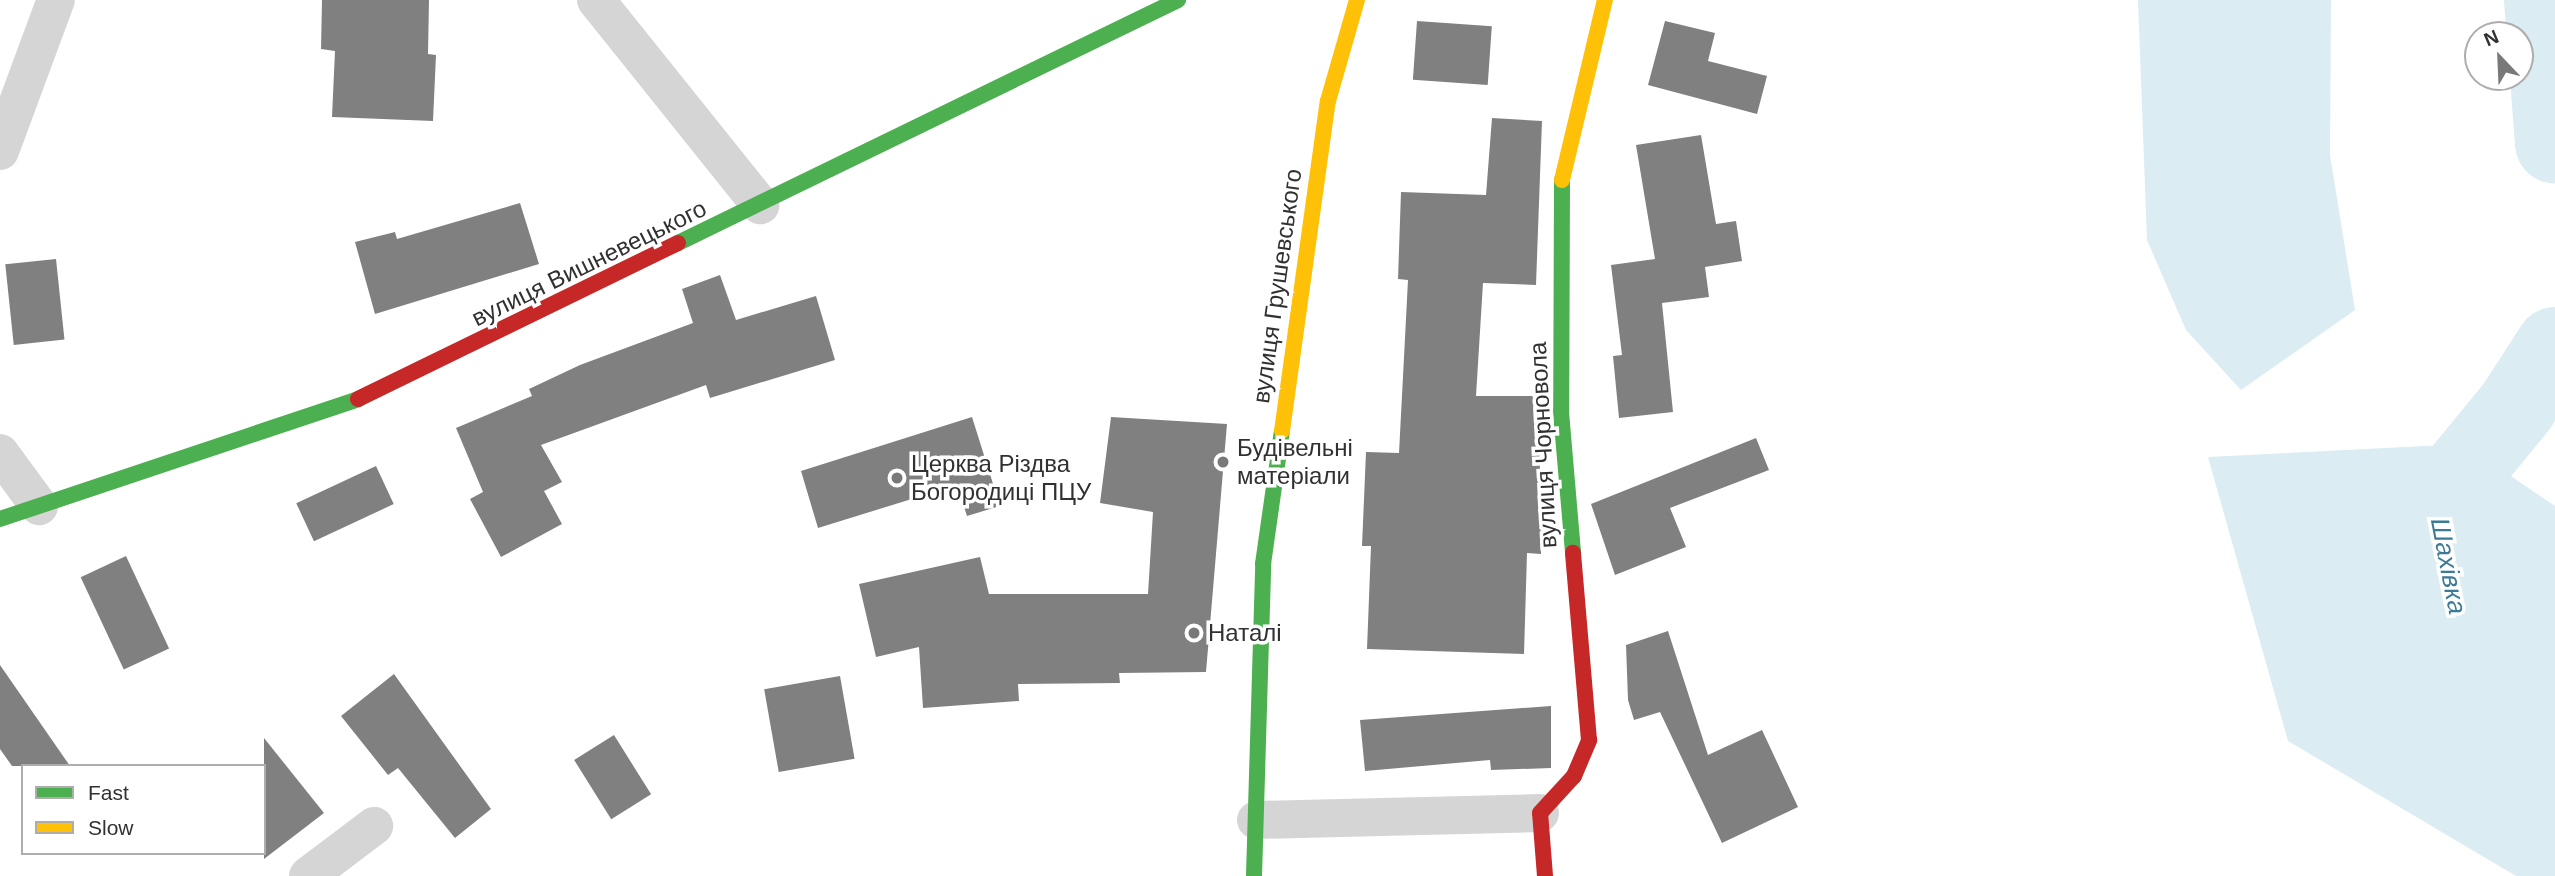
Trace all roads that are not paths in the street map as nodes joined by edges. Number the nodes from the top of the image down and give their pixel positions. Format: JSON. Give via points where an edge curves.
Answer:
{"nodes":[{"id":1,"x":56,"y":0,"type":"edge"},
{"id":2,"x":596,"y":0,"type":"edge"},
{"id":3,"x":1178,"y":0,"type":"edge"},
{"id":4,"x":1357,"y":0,"type":"edge"},
{"id":5,"x":1605,"y":0,"type":"edge"},
{"id":6,"x":0,"y":151,"type":"edge"},
{"id":7,"x":760,"y":205,"type":"junction"},
{"id":8,"x":0,"y":453,"type":"edge"},
{"id":9,"x":39,"y":506,"type":"junction"},
{"id":10,"x":0,"y":519,"type":"edge"},
{"id":11,"x":1540,"y":813,"type":"junction"},
{"id":12,"x":1256,"y":820,"type":"junction"},
{"id":13,"x":374,"y":826,"type":"dead end"},
{"id":14,"x":307,"y":876,"type":"edge"},
{"id":15,"x":1254,"y":876,"type":"edge"},
{"id":16,"x":1545,"y":876,"type":"edge"}],
"edges":[{"from":1,"to":6,"type":"street"},
{"from":2,"to":7,"type":"street"},
{"from":3,"to":7,"type":"street","name":"вулиця Вишневецького"},
{"from":4,"to":12,"type":"street","name":"вулиця Грушевського","via":[[1328,101],[1263,564]]},
{"from":5,"to":11,"type":"street","name":"вулиця Чорновола","via":[[1561,183],[1561,412],[1589,740],[1574,776]]},
{"from":7,"to":9,"type":"street","name":"вулиця Вишневецького","via":[[356,400]]},
{"from":8,"to":9,"type":"street"},
{"from":9,"to":10,"type":"street","name":"вулиця Вишневецького"},
{"from":11,"to":12,"type":"street"},
{"from":11,"to":16,"type":"street"},
{"from":12,"to":15,"type":"street","name":"вулиця Грушевського"},
{"from":13,"to":14,"type":"street"}]}
